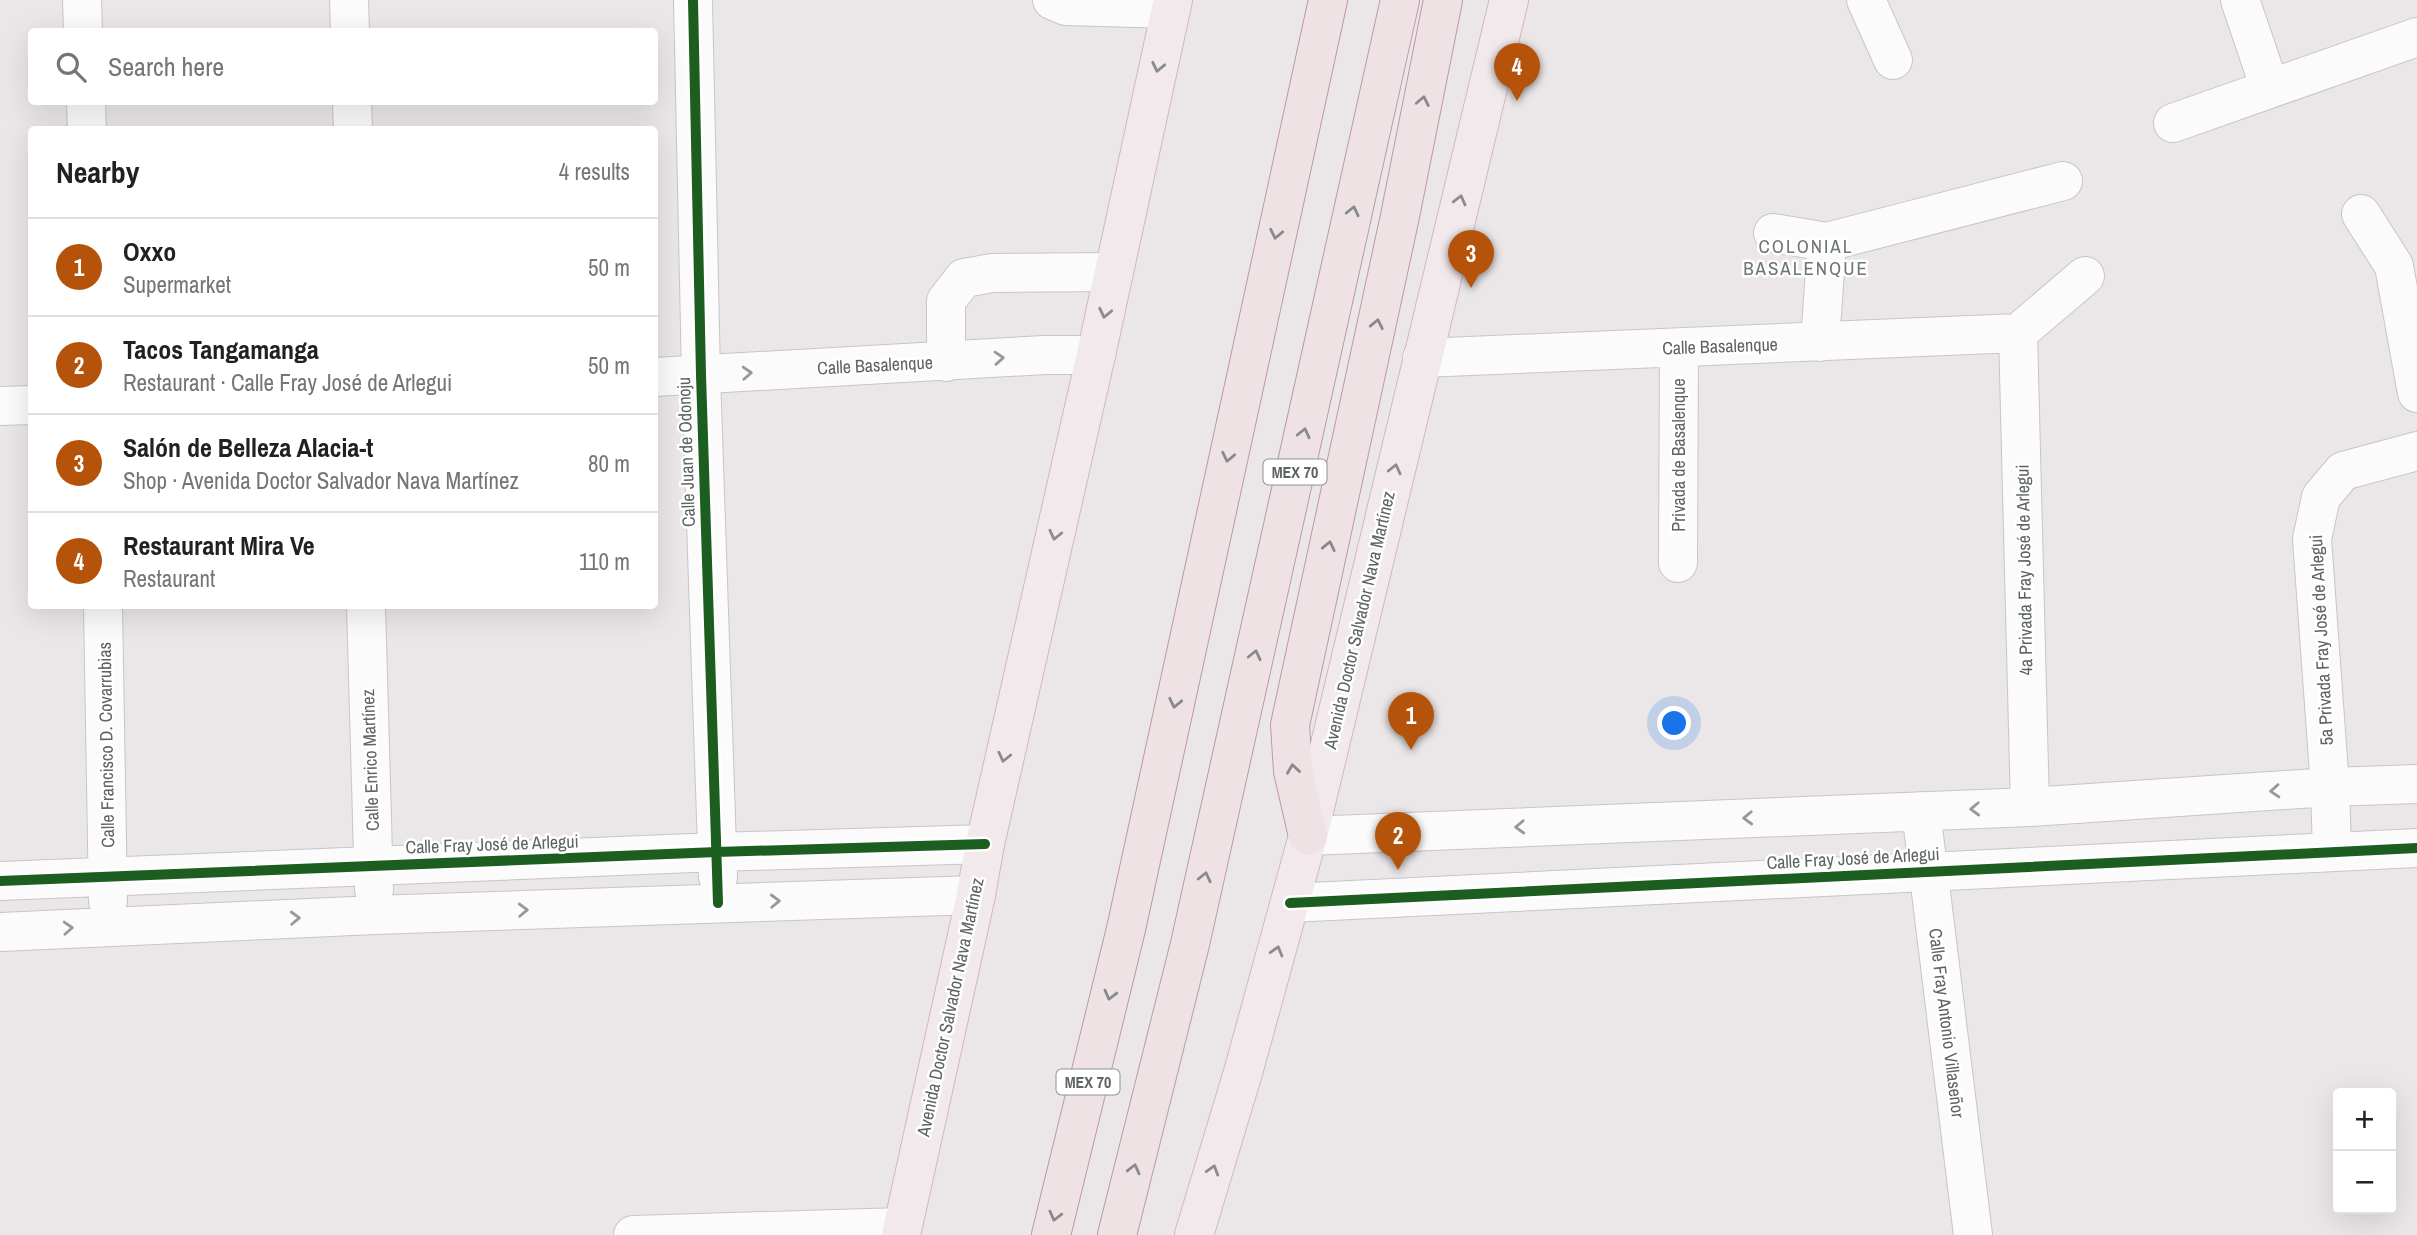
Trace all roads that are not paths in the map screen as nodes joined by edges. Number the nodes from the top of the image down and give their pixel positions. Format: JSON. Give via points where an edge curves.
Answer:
{"nodes":[{"id":1,"x":82,"y":0,"type":"edge"},
{"id":2,"x":349,"y":0,"type":"edge"},
{"id":3,"x":694,"y":0,"type":"edge"},
{"id":4,"x":1052,"y":0,"type":"edge"},
{"id":5,"x":1308,"y":0,"type":"edge"},
{"id":6,"x":1328,"y":0,"type":"edge"},
{"id":7,"x":1400,"y":0,"type":"edge"},
{"id":8,"x":1443,"y":0,"type":"edge"},
{"id":9,"x":1509,"y":0,"type":"edge"},
{"id":10,"x":1866,"y":0,"type":"edge"},
{"id":11,"x":2240,"y":0,"type":"edge"},
{"id":12,"x":1172,"y":4,"type":"edge"},
{"id":13,"x":83,"y":28,"type":"edge"},
{"id":14,"x":350,"y":28,"type":"edge"},
{"id":15,"x":2417,"y":37,"type":"edge"},
{"id":16,"x":1893,"y":60,"type":"dead end"},
{"id":17,"x":2270,"y":88,"type":"junction"},
{"id":18,"x":86,"y":105,"type":"edge"},
{"id":19,"x":352,"y":105,"type":"edge"},
{"id":20,"x":2173,"y":123,"type":"dead end"},
{"id":21,"x":87,"y":126,"type":"edge"},
{"id":22,"x":353,"y":126,"type":"edge"},
{"id":23,"x":1297,"y":136,"type":"junction"},
{"id":24,"x":2063,"y":181,"type":"dead end"},
{"id":25,"x":2361,"y":214,"type":"dead end"},
{"id":26,"x":1773,"y":233,"type":"dead end"},
{"id":27,"x":1827,"y":242,"type":"junction"},
{"id":28,"x":1114,"y":272,"type":"junction"},
{"id":29,"x":2085,"y":276,"type":"dead end"},
{"id":30,"x":2018,"y":333,"type":"junction"},
{"id":31,"x":1820,"y":342,"type":"junction"},
{"id":32,"x":1679,"y":348,"type":"junction"},
{"id":33,"x":1096,"y":355,"type":"junction"},
{"id":34,"x":1422,"y":358,"type":"junction"},
{"id":35,"x":946,"y":362,"type":"junction"},
{"id":36,"x":701,"y":375,"type":"junction"},
{"id":37,"x":658,"y":377,"type":"edge"},
{"id":38,"x":2417,"y":393,"type":"edge"},
{"id":39,"x":28,"y":405,"type":"edge"},
{"id":40,"x":0,"y":406,"type":"edge"},
{"id":41,"x":2417,"y":451,"type":"edge"},
{"id":42,"x":1678,"y":563,"type":"dead end"},
{"id":43,"x":103,"y":609,"type":"edge"},
{"id":44,"x":366,"y":609,"type":"edge"},
{"id":45,"x":2417,"y":784,"type":"edge"},
{"id":46,"x":2330,"y":787,"type":"junction"},
{"id":47,"x":2030,"y":807,"type":"junction"},
{"id":48,"x":1921,"y":811,"type":"junction"},
{"id":49,"x":1308,"y":836,"type":"junction"},
{"id":50,"x":985,"y":844,"type":"junction"},
{"id":51,"x":2417,"y":848,"type":"edge"},
{"id":52,"x":718,"y":852,"type":"junction"},
{"id":53,"x":2332,"y":852,"type":"junction"},
{"id":54,"x":373,"y":866,"type":"junction"},
{"id":55,"x":1928,"y":872,"type":"junction"},
{"id":56,"x":108,"y":877,"type":"junction"},
{"id":57,"x":0,"y":881,"type":"edge"},
{"id":58,"x":976,"y":895,"type":"junction"},
{"id":59,"x":718,"y":903,"type":"junction"},
{"id":60,"x":1290,"y":903,"type":"junction"},
{"id":61,"x":374,"y":915,"type":"junction"},
{"id":62,"x":108,"y":926,"type":"junction"},
{"id":63,"x":0,"y":932,"type":"edge"},
{"id":64,"x":901,"y":1231,"type":"edge"},
{"id":65,"x":633,"y":1235,"type":"edge"},
{"id":66,"x":1051,"y":1235,"type":"edge"},
{"id":67,"x":1117,"y":1235,"type":"edge"},
{"id":68,"x":1194,"y":1235,"type":"edge"},
{"id":69,"x":1973,"y":1235,"type":"edge"}],
"edges":[{"from":1,"to":13,"type":"street"},
{"from":2,"to":14,"type":"street"},
{"from":3,"to":36,"type":"street","name":"Calle Juan de Odonoju"},
{"from":4,"to":12,"type":"street","via":[[1066,6]]},
{"from":5,"to":23,"type":"highway"},
{"from":6,"to":23,"type":"highway","number":"MEX 70"},
{"from":67,"to":7,"type":"highway","number":"MEX 70","one_way":true,"via":[[1190,944]]},
{"from":49,"to":8,"type":"highway","one_way":true,"via":[[1293,771],[1290,725]]},
{"from":34,"to":9,"type":"main road","name":"Avenida Doctor Salvador Nava Martínez","one_way":true},
{"from":10,"to":16,"type":"street"},
{"from":11,"to":17,"type":"street"},
{"from":12,"to":28,"type":"main road","name":"Avenida Doctor Salvador Nava Martínez","one_way":true},
{"from":15,"to":17,"type":"street"},
{"from":17,"to":20,"type":"street"},
{"from":18,"to":21,"type":"street"},
{"from":19,"to":22,"type":"street"},
{"from":23,"to":66,"type":"highway","number":"MEX 70","one_way":true,"via":[[1126,929]]},
{"from":24,"to":27,"type":"street"},
{"from":25,"to":38,"type":"street","via":[[2394,266]]},
{"from":26,"to":27,"type":"street"},
{"from":27,"to":31,"type":"street"},
{"from":28,"to":33,"type":"main road","name":"Avenida Doctor Salvador Nava Martínez","one_way":true},
{"from":28,"to":35,"type":"street","via":[[992,273],[964,278],[946,302]]},
{"from":29,"to":30,"type":"street"},
{"from":30,"to":31,"type":"street","name":"Calle Basalenque"},
{"from":30,"to":47,"type":"street","name":"4a Privada Fray José de Arlegui"},
{"from":31,"to":32,"type":"street","name":"Calle Basalenque"},
{"from":32,"to":34,"type":"street","name":"Calle Basalenque"},
{"from":32,"to":42,"type":"street","name":"Privada de Basalenque"},
{"from":35,"to":33,"type":"street","name":"Calle Basalenque","one_way":true},
{"from":33,"to":50,"type":"main road","name":"Avenida Doctor Salvador Nava Martínez","one_way":true},
{"from":49,"to":34,"type":"main road","name":"Avenida Doctor Salvador Nava Martínez","one_way":true},
{"from":36,"to":35,"type":"street","name":"Calle Basalenque","one_way":true},
{"from":36,"to":37,"type":"street","name":"Calle Basalenque"},
{"from":36,"to":52,"type":"street","name":"Calle Juan de Odonoju"},
{"from":39,"to":40,"type":"street"},
{"from":41,"to":46,"type":"street","name":"5a Privada Fray José de Arlegui","via":[[2343,471],[2321,497],[2312,539]]},
{"from":43,"to":56,"type":"street","name":"Calle Francisco D. Covarrubias"},
{"from":44,"to":54,"type":"street","name":"Calle Enrico Martínez"},
{"from":45,"to":46,"type":"street"},
{"from":46,"to":47,"type":"street","one_way":true},
{"from":46,"to":53,"type":"street","name":"5a Privada Fray José de Arlegui"},
{"from":47,"to":48,"type":"street","one_way":true},
{"from":48,"to":49,"type":"street","one_way":true},
{"from":48,"to":55,"type":"street","name":"Calle Fray Antonio Villaseñor"},
{"from":49,"to":60,"type":"main road","name":"Avenida Doctor Salvador Nava Martínez"},
{"from":50,"to":52,"type":"street","name":"Calle Fray José de Arlegui"},
{"from":50,"to":58,"type":"main road","name":"Avenida Doctor Salvador Nava Martínez"},
{"from":51,"to":53,"type":"street","name":"Calle Fray José de Arlegui"},
{"from":52,"to":54,"type":"street","name":"Calle Fray José de Arlegui"},
{"from":52,"to":59,"type":"street","name":"Calle Juan de Odonoju"},
{"from":53,"to":55,"type":"street","name":"Calle Fray José de Arlegui"},
{"from":54,"to":56,"type":"street","name":"Calle Fray José de Arlegui"},
{"from":54,"to":61,"type":"street","name":"Calle Enrico Martínez"},
{"from":55,"to":60,"type":"street","name":"Calle Fray José de Arlegui"},
{"from":55,"to":69,"type":"street","name":"Calle Fray Antonio Villaseñor"},
{"from":56,"to":57,"type":"street","name":"Calle Fray José de Arlegui"},
{"from":56,"to":62,"type":"street","name":"Calle Francisco D. Covarrubias"},
{"from":59,"to":58,"type":"street","one_way":true},
{"from":58,"to":64,"type":"main road","name":"Avenida Doctor Salvador Nava Martínez"},
{"from":61,"to":59,"type":"street","one_way":true},
{"from":68,"to":60,"type":"main road","name":"Avenida Doctor Salvador Nava Martínez","one_way":true},
{"from":62,"to":61,"type":"street","one_way":true},
{"from":63,"to":62,"type":"street","one_way":true},
{"from":64,"to":65,"type":"street"}]}
